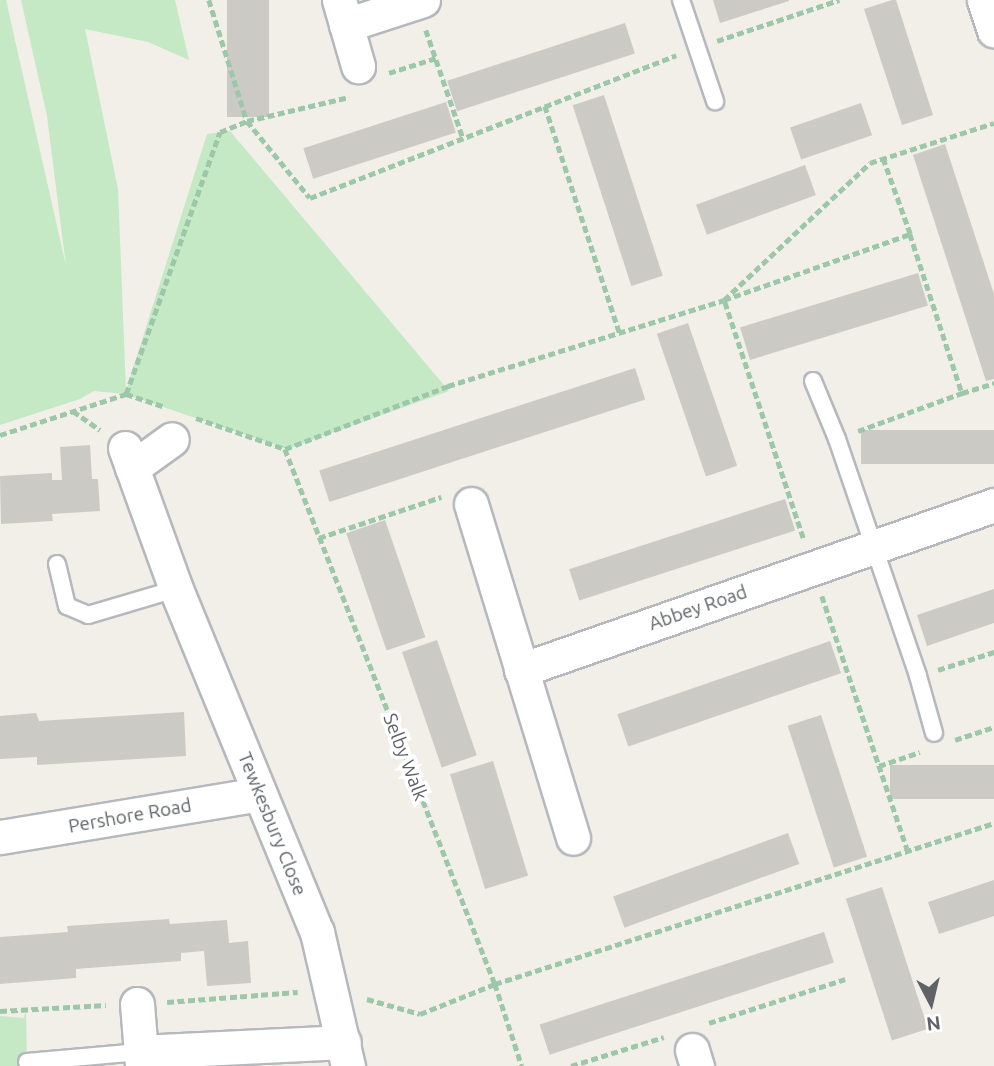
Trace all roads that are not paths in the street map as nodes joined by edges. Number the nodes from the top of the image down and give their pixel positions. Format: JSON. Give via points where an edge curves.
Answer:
{"nodes":[{"id":1,"x":681,"y":0,"type":"edge"},
{"id":2,"x":419,"y":1,"type":"edge"},
{"id":3,"x":343,"y":12,"type":"edge"},
{"id":4,"x":360,"y":74,"type":"road end"},
{"id":5,"x":715,"y":101,"type":"dead end"},
{"id":6,"x":813,"y":381,"type":"dead end"},
{"id":7,"x":178,"y":422,"type":"road end"},
{"id":8,"x":461,"y":499,"type":"road end"},
{"id":9,"x":994,"y":505,"type":"edge"},
{"id":10,"x":874,"y":546,"type":"junction"},
{"id":11,"x":57,"y":564,"type":"dead end"},
{"id":12,"x":176,"y":589,"type":"junction"},
{"id":13,"x":522,"y":670,"type":"junction"},
{"id":14,"x":934,"y":733,"type":"dead end"},
{"id":15,"x":259,"y":794,"type":"junction"},
{"id":16,"x":0,"y":837,"type":"edge"},
{"id":17,"x":573,"y":838,"type":"dead end"},
{"id":18,"x":138,"y":1004,"type":"dead end"},
{"id":19,"x":346,"y":1054,"type":"edge"},
{"id":20,"x":141,"y":1059,"type":"edge"},
{"id":21,"x":27,"y":1062,"type":"dead end"}],
"edges":[{"from":1,"to":5,"type":"lane"},
{"from":2,"to":3,"type":"street"},
{"from":3,"to":4,"type":"street"},
{"from":6,"to":10,"type":"lane"},
{"from":7,"to":12,"type":"street","name":"Tewkesbury Close","via":[[128,458]]},
{"from":8,"to":13,"type":"street"},
{"from":9,"to":10,"type":"street","name":"Abbey Road"},
{"from":10,"to":13,"type":"street","name":"Abbey Road"},
{"from":10,"to":14,"type":"lane"},
{"from":11,"to":12,"type":"lane","via":[[67,606],[88,615]]},
{"from":12,"to":15,"type":"street","name":"Tewkesbury Close"},
{"from":13,"to":17,"type":"street"},
{"from":15,"to":16,"type":"street","name":"Pershore Road"},
{"from":15,"to":19,"type":"street","name":"Tewkesbury Close","via":[[317,932]]},
{"from":18,"to":20,"type":"street"},
{"from":19,"to":20,"type":"street"},
{"from":20,"to":21,"type":"lane"}]}
